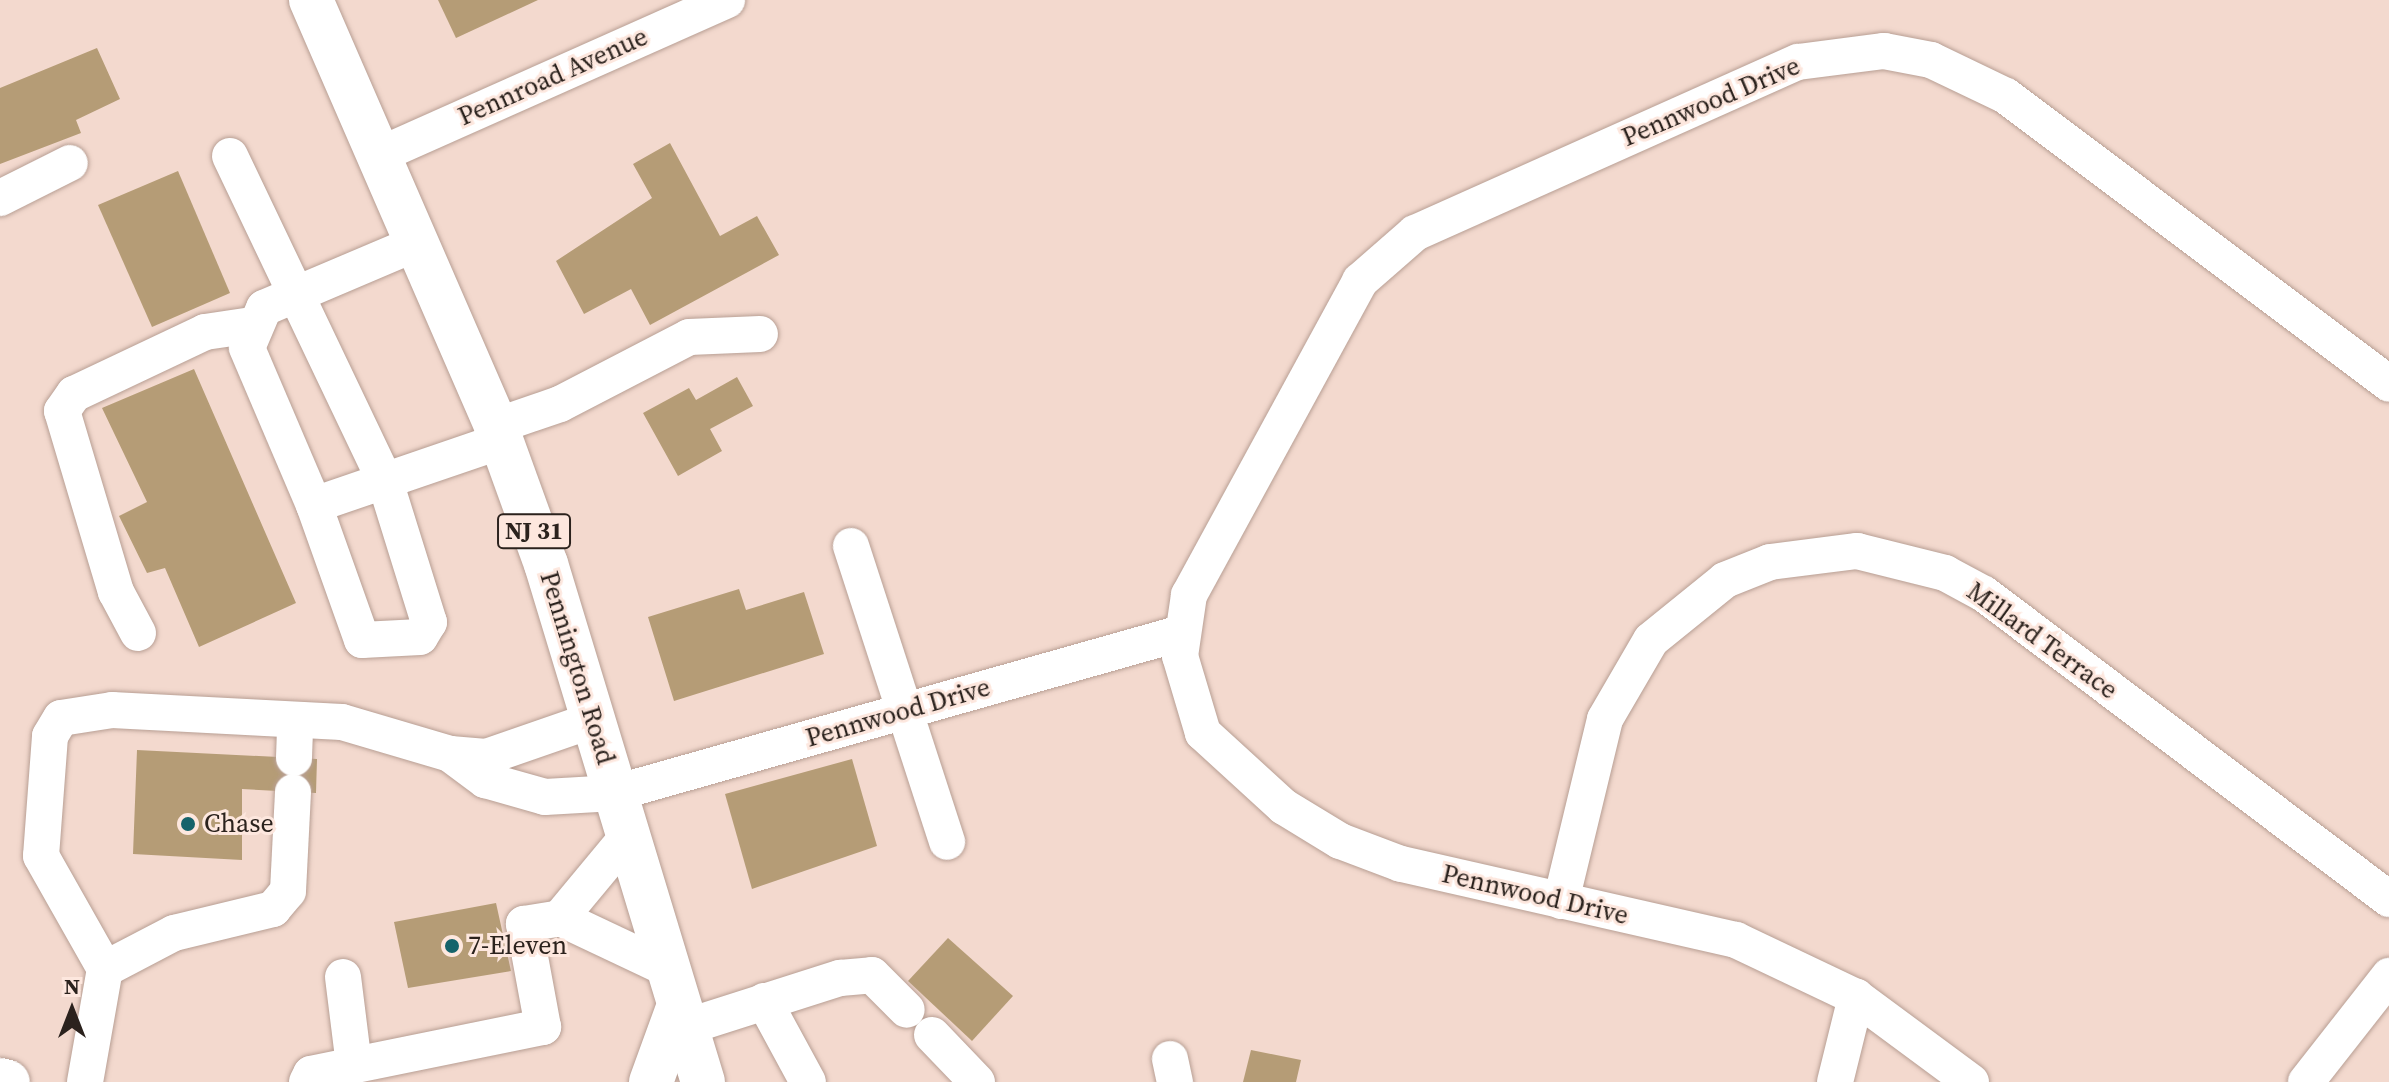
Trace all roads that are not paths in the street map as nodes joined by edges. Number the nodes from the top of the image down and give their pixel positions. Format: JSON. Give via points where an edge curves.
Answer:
{"nodes":[{"id":1,"x":311,"y":0,"type":"edge"},
{"id":2,"x":727,"y":0,"type":"edge"},
{"id":3,"x":379,"y":155,"type":"junction"},
{"id":4,"x":230,"y":156,"type":"dead end"},
{"id":5,"x":70,"y":163,"type":"dead end"},
{"id":6,"x":0,"y":198,"type":"edge"},
{"id":7,"x":417,"y":243,"type":"junction"},
{"id":8,"x":300,"y":290,"type":"junction"},
{"id":9,"x":253,"y":325,"type":"junction"},
{"id":10,"x":760,"y":334,"type":"dead end"},
{"id":11,"x":2389,"y":384,"type":"edge"},
{"id":12,"x":499,"y":433,"type":"junction"},
{"id":13,"x":385,"y":481,"type":"junction"},
{"id":14,"x":314,"y":505,"type":"junction"},
{"id":15,"x":851,"y":546,"type":"dead end"},
{"id":16,"x":138,"y":633,"type":"dead end"},
{"id":17,"x":1181,"y":633,"type":"junction"},
{"id":18,"x":904,"y":712,"type":"junction"},
{"id":19,"x":295,"y":720,"type":"junction"},
{"id":20,"x":593,"y":720,"type":"junction"},
{"id":21,"x":450,"y":754,"type":"junction"},
{"id":22,"x":615,"y":793,"type":"junction"},
{"id":23,"x":628,"y":836,"type":"junction"},
{"id":24,"x":947,"y":842,"type":"dead end"},
{"id":25,"x":2389,"y":899,"type":"edge"},
{"id":26,"x":1561,"y":901,"type":"junction"},
{"id":27,"x":560,"y":918,"type":"junction"},
{"id":28,"x":105,"y":969,"type":"junction"},
{"id":29,"x":2389,"y":976,"type":"edge"},
{"id":30,"x":343,"y":977,"type":"dead end"},
{"id":31,"x":1856,"y":997,"type":"junction"},
{"id":32,"x":678,"y":1000,"type":"junction"},
{"id":33,"x":764,"y":1001,"type":"junction"},
{"id":34,"x":907,"y":1010,"type":"dead end"},
{"id":35,"x":932,"y":1035,"type":"dead end"},
{"id":36,"x":354,"y":1065,"type":"junction"},
{"id":37,"x":0,"y":1080,"type":"edge"},
{"id":38,"x":8,"y":1082,"type":"edge"},
{"id":39,"x":85,"y":1082,"type":"edge"},
{"id":40,"x":307,"y":1082,"type":"edge"},
{"id":41,"x":651,"y":1082,"type":"edge"},
{"id":42,"x":703,"y":1082,"type":"edge"},
{"id":43,"x":808,"y":1082,"type":"edge"},
{"id":44,"x":977,"y":1082,"type":"edge"},
{"id":45,"x":1835,"y":1082,"type":"edge"},
{"id":46,"x":1971,"y":1082,"type":"edge"},
{"id":47,"x":2306,"y":1082,"type":"edge"}],
"edges":[{"from":1,"to":3,"type":"main road","name":"Pennington Road","number":"NJ 31"},
{"from":2,"to":3,"type":"street","name":"Pennroad Avenue"},
{"from":3,"to":7,"type":"main road","name":"Pennington Road","number":"NJ 31"},
{"from":4,"to":8,"type":"street"},
{"from":5,"to":6,"type":"street"},
{"from":7,"to":8,"type":"street"},
{"from":7,"to":12,"type":"main road","name":"Pennington Road","number":"NJ 31"},
{"from":8,"to":9,"type":"street","via":[[264,308]]},
{"from":8,"to":13,"type":"street"},
{"from":9,"to":14,"type":"street","via":[[247,348]]},
{"from":9,"to":16,"type":"street","via":[[205,332],[74,394],[62,411],[111,577]]},
{"from":10,"to":12,"type":"street","via":[[689,337]]},
{"from":11,"to":17,"type":"street","name":"Pennwood Drive","via":[[1972,76],[1884,51],[1840,52],[1784,68],[1415,233],[1385,254],[1360,281],[1189,595]]},
{"from":12,"to":13,"type":"street"},
{"from":12,"to":20,"type":"main road","name":"Pennington Road","number":"NJ 31"},
{"from":13,"to":14,"type":"street"},
{"from":13,"to":14,"type":"street","via":[[429,622],[404,643],[362,640]]},
{"from":15,"to":18,"type":"street"},
{"from":17,"to":18,"type":"street","name":"Pennwood Drive"},
{"from":17,"to":26,"type":"street","name":"Pennwood Drive","via":[[1187,694],[1203,733],[1284,807],[1401,864]]},
{"from":18,"to":22,"type":"street","name":"Pennwood Drive"},
{"from":18,"to":24,"type":"street"},
{"from":19,"to":21,"type":"street","via":[[342,722]]},
{"from":19,"to":28,"type":"street","via":[[288,891],[273,909],[174,933]]},
{"from":19,"to":28,"type":"street","via":[[112,710],[61,718],[50,736],[41,856]]},
{"from":20,"to":21,"type":"street","via":[[486,757]]},
{"from":20,"to":22,"type":"main road","name":"Pennington Road","number":"NJ 31"},
{"from":21,"to":22,"type":"street","name":"Pennwood Drive","via":[[485,780],[545,797]]},
{"from":22,"to":23,"type":"main road","name":"Pennington Road","number":"NJ 31"},
{"from":23,"to":27,"type":"street"},
{"from":23,"to":32,"type":"main road","name":"Pennington Road","number":"NJ 31"},
{"from":25,"to":26,"type":"street","name":"Millard Terrace","via":[[1984,594],[1945,573],[1857,551],[1770,562],[1725,580],[1651,640],[1605,719]]},
{"from":26,"to":31,"type":"street","name":"Pennwood Drive","via":[[1736,940]]},
{"from":27,"to":32,"type":"street"},
{"from":27,"to":36,"type":"street","via":[[524,924],[543,1027]]},
{"from":28,"to":39,"type":"street"},
{"from":29,"to":47,"type":"street"},
{"from":30,"to":36,"type":"street"},
{"from":31,"to":45,"type":"street"},
{"from":31,"to":46,"type":"street","name":"Pennwood Drive"},
{"from":32,"to":33,"type":"street"},
{"from":32,"to":41,"type":"main road"},
{"from":32,"to":42,"type":"main road","name":"Pennington Road","number":"NJ 31"},
{"from":33,"to":34,"type":"street","via":[[872,975]]},
{"from":33,"to":43,"type":"street"},
{"from":35,"to":44,"type":"street"},
{"from":36,"to":40,"type":"street","via":[[311,1074]]},
{"from":37,"to":38,"type":"main road"}]}
